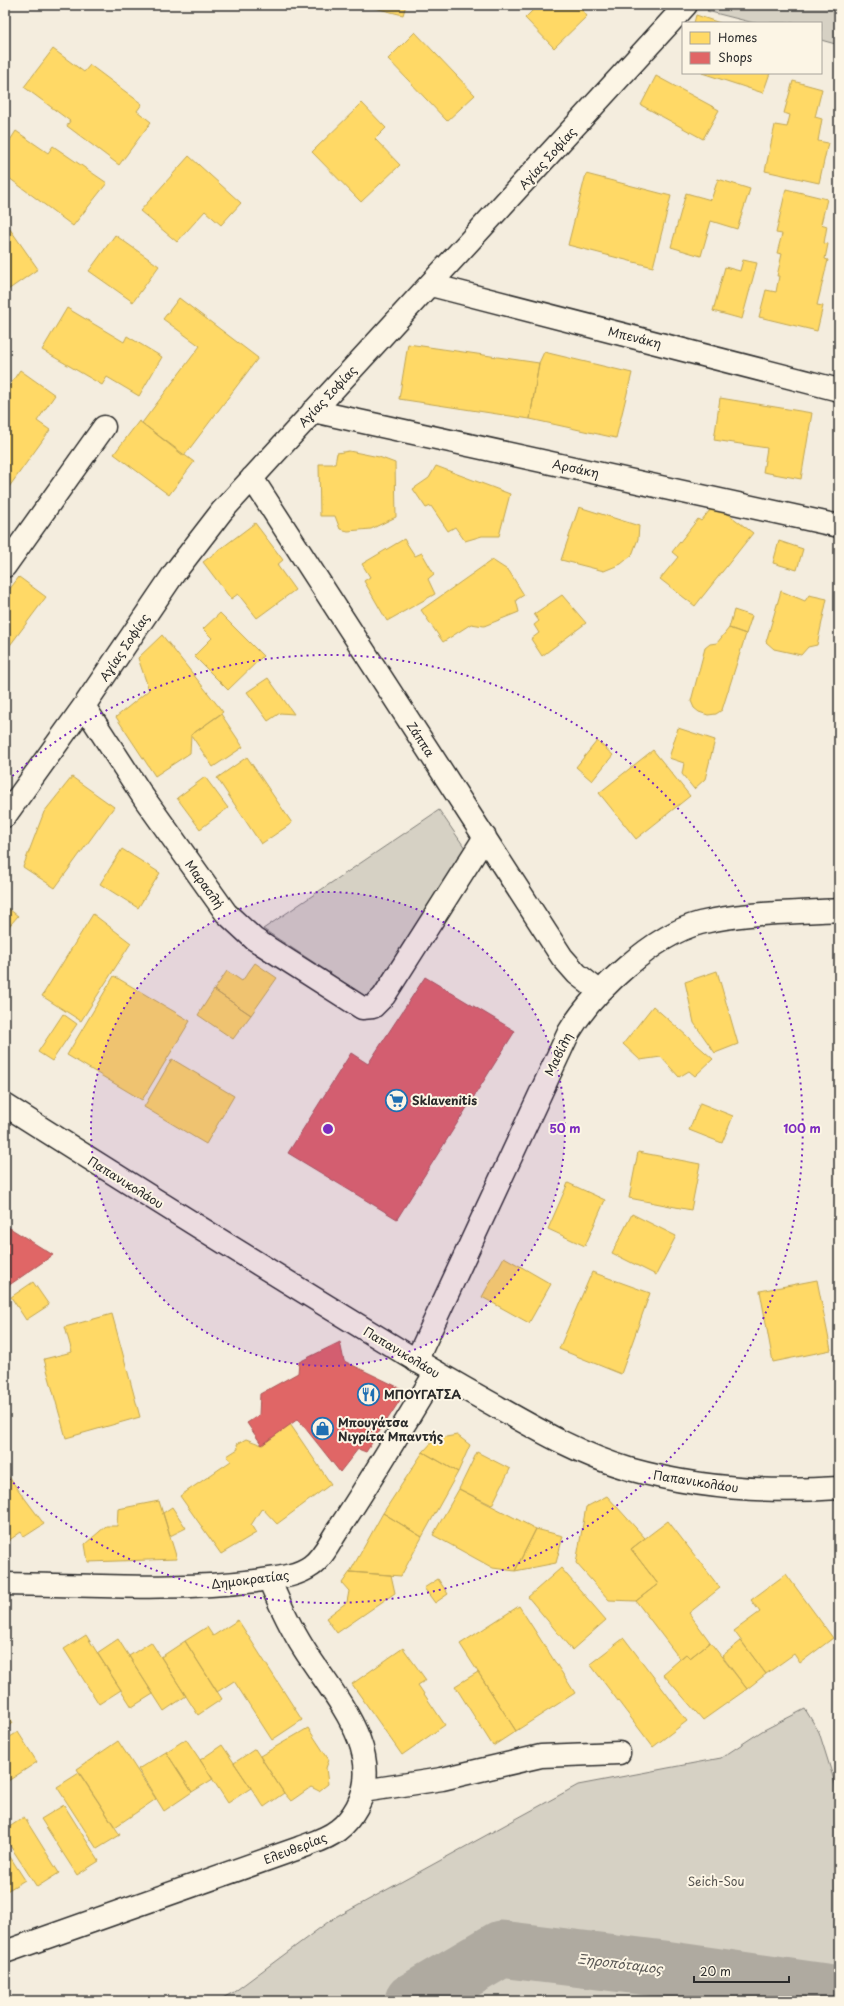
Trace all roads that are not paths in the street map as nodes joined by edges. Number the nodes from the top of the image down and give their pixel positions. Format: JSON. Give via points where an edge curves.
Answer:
{"nodes":[{"id":1,"x":686,"y":5,"type":"edge"},
{"id":2,"x":431,"y":285,"type":"junction"},
{"id":3,"x":839,"y":390,"type":"edge"},
{"id":4,"x":313,"y":411,"type":"junction"},
{"id":5,"x":104,"y":427,"type":"dead end"},
{"id":6,"x":252,"y":478,"type":"junction"},
{"id":7,"x":839,"y":526,"type":"edge"},
{"id":8,"x":5,"y":566,"type":"edge"},
{"id":9,"x":84,"y":706,"type":"junction"},
{"id":10,"x":5,"y":816,"type":"edge"},
{"id":11,"x":485,"y":837,"type":"junction"},
{"id":12,"x":839,"y":910,"type":"edge"},
{"id":13,"x":600,"y":992,"type":"junction"},
{"id":14,"x":5,"y":1105,"type":"edge"},
{"id":15,"x":416,"y":1361,"type":"junction"},
{"id":16,"x":436,"y":1372,"type":"junction"},
{"id":17,"x":839,"y":1488,"type":"edge"},
{"id":18,"x":269,"y":1579,"type":"junction"},
{"id":19,"x":5,"y":1584,"type":"edge"},
{"id":20,"x":619,"y":1753,"type":"dead end"},
{"id":21,"x":363,"y":1791,"type":"junction"},
{"id":22,"x":5,"y":1952,"type":"edge"}],
"edges":[{"from":1,"to":2,"type":"street","name":"Αγίας Σοφίας"},
{"from":2,"to":3,"type":"street","name":"Μπενάκη"},
{"from":2,"to":4,"type":"street","name":"Αγίας Σοφίας"},
{"from":4,"to":6,"type":"street","name":"Αγίας Σοφίας"},
{"from":4,"to":7,"type":"street","name":"Αρσάκη"},
{"from":5,"to":8,"type":"street"},
{"from":6,"to":9,"type":"street","name":"Αγίας Σοφίας","via":[[222,511],[175,572]]},
{"from":6,"to":11,"type":"street","name":"Ζάππα"},
{"from":9,"to":10,"type":"street","name":"Αγίας Σοφίας"},
{"from":9,"to":11,"type":"street","name":"Μαρασλή","via":[[144,798],[226,913],[254,939],[362,1008],[374,1007],[384,996]]},
{"from":11,"to":13,"type":"street","name":"Ζάππα","via":[[568,966]]},
{"from":12,"to":13,"type":"street","name":"Μαβίλη","via":[[741,916],[698,924],[650,950]]},
{"from":13,"to":15,"type":"street","name":"Μαβίλη","via":[[583,1010],[569,1032]]},
{"from":14,"to":15,"type":"street","name":"Παπανικολάου","via":[[221,1242]]},
{"from":15,"to":16,"type":"street","name":"Παπανικολάου"},
{"from":16,"to":17,"type":"street","name":"Παπανικολάου","via":[[550,1437],[585,1454],[628,1468],[668,1479],[728,1488],[805,1491]]},
{"from":16,"to":18,"type":"street","name":"Δημοκρατίας","via":[[317,1560],[300,1572]]},
{"from":18,"to":19,"type":"street","name":"Δημοκρατίας","via":[[170,1586]]},
{"from":18,"to":21,"type":"street","name":"Ελευθερίας","via":[[293,1629],[354,1728],[364,1756],[366,1776]]},
{"from":20,"to":21,"type":"street","via":[[541,1756],[435,1781]]},
{"from":21,"to":22,"type":"street","name":"Ελευθερίας","via":[[349,1820],[322,1839]]}]}
